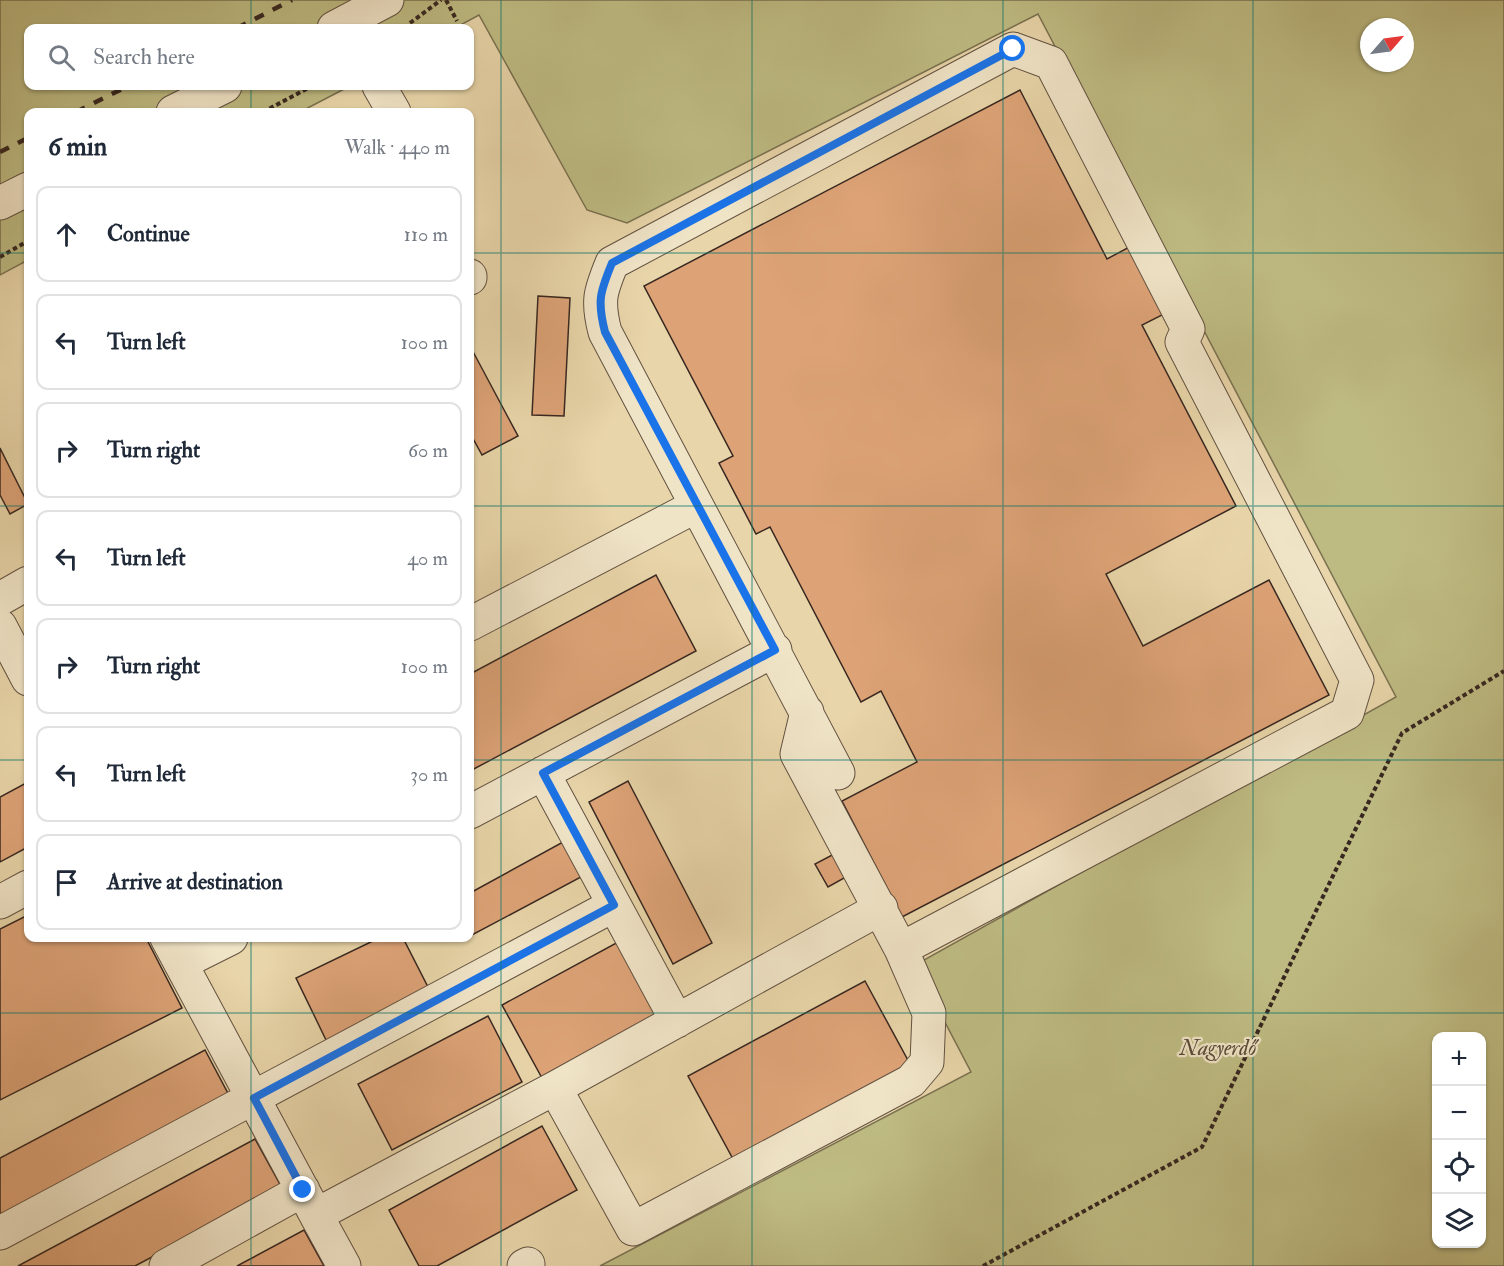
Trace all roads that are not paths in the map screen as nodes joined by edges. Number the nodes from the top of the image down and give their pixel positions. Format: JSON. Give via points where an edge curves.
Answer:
{"nodes":[{"id":1,"x":387,"y":0,"type":"edge"},
{"id":2,"x":345,"y":24,"type":"edge"},
{"id":3,"x":217,"y":90,"type":"edge"},
{"id":4,"x":381,"y":90,"type":"edge"},
{"id":5,"x":181,"y":108,"type":"edge"},
{"id":6,"x":391,"y":108,"type":"edge"},
{"id":7,"x":24,"y":191,"type":"edge"},
{"id":8,"x":0,"y":203,"type":"edge"},
{"id":9,"x":696,"y":506,"type":"junction"},
{"id":10,"x":24,"y":585,"type":"edge"},
{"id":11,"x":0,"y":598,"type":"edge"},
{"id":12,"x":474,"y":622,"type":"edge"},
{"id":13,"x":0,"y":626,"type":"edge"},
{"id":14,"x":775,"y":650,"type":"junction"},
{"id":15,"x":24,"y":671,"type":"edge"},
{"id":16,"x":807,"y":712,"type":"junction"},
{"id":17,"x":838,"y":772,"type":"dead end"},
{"id":18,"x":543,"y":773,"type":"junction"},
{"id":19,"x":474,"y":810,"type":"edge"},
{"id":20,"x":24,"y":889,"type":"edge"},
{"id":21,"x":0,"y":902,"type":"edge"},
{"id":22,"x":614,"y":905,"type":"junction"},
{"id":23,"x":881,"y":908,"type":"junction"},
{"id":24,"x":212,"y":942,"type":"edge"},
{"id":25,"x":901,"y":948,"type":"junction"},
{"id":26,"x":174,"y":950,"type":"edge"},
{"id":27,"x":677,"y":1021,"type":"junction"},
{"id":28,"x":555,"y":1088,"type":"junction"},
{"id":29,"x":254,"y":1098,"type":"junction"},
{"id":30,"x":310,"y":1202,"type":"junction"},
{"id":31,"x":0,"y":1233,"type":"edge"},
{"id":32,"x":166,"y":1266,"type":"edge"},
{"id":33,"x":344,"y":1266,"type":"edge"}],
"edges":[{"from":1,"to":2,"type":"street"},
{"from":3,"to":5,"type":"street"},
{"from":4,"to":6,"type":"street"},
{"from":7,"to":8,"type":"street"},
{"from":9,"to":12,"type":"street"},
{"from":9,"to":14,"type":"street"},
{"from":9,"to":25,"type":"street","via":[[605,332],[599,311],[601,290],[612,263],[1013,49],[1051,63],[1188,330],[1182,342],[1357,680],[1347,713]]},
{"from":10,"to":11,"type":"street"},
{"from":13,"to":15,"type":"street"},
{"from":14,"to":16,"type":"street"},
{"from":14,"to":18,"type":"street"},
{"from":16,"to":17,"type":"street"},
{"from":16,"to":23,"type":"street","via":[[797,754]]},
{"from":18,"to":19,"type":"street"},
{"from":18,"to":22,"type":"street"},
{"from":20,"to":21,"type":"street"},
{"from":22,"to":27,"type":"street"},
{"from":22,"to":29,"type":"street"},
{"from":23,"to":25,"type":"street"},
{"from":23,"to":27,"type":"street"},
{"from":24,"to":26,"type":"street"},
{"from":25,"to":28,"type":"street","via":[[929,1013],[927,1062],[911,1081],[633,1228]]},
{"from":26,"to":29,"type":"street"},
{"from":27,"to":28,"type":"street"},
{"from":28,"to":30,"type":"street"},
{"from":29,"to":30,"type":"street"},
{"from":29,"to":31,"type":"street"},
{"from":30,"to":32,"type":"street"},
{"from":30,"to":33,"type":"street"}]}
